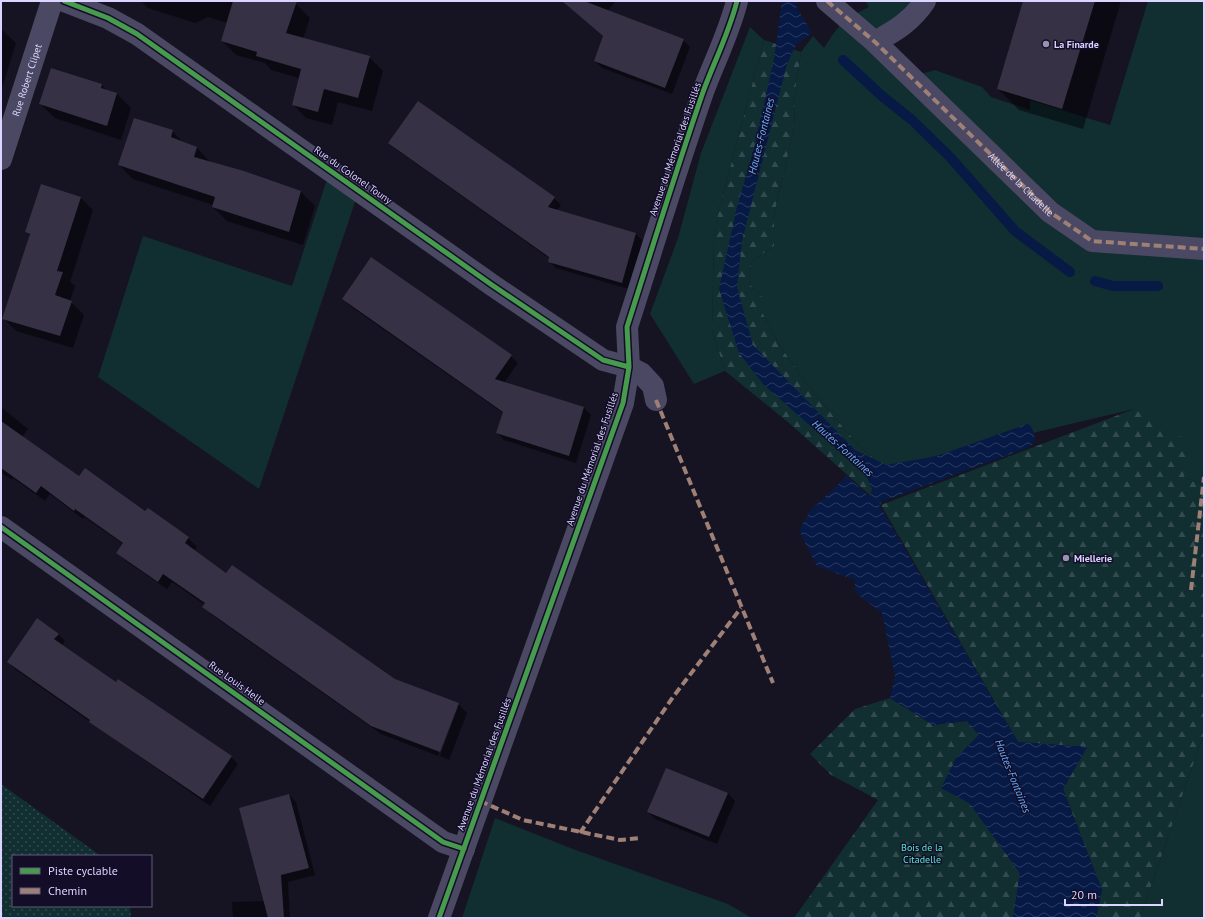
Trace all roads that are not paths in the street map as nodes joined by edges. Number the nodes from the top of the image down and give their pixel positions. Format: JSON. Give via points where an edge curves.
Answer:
{"nodes":[{"id":1,"x":52,"y":1,"type":"edge"},
{"id":2,"x":64,"y":1,"type":"edge"},
{"id":3,"x":737,"y":1,"type":"edge"},
{"id":4,"x":827,"y":1,"type":"edge"},
{"id":5,"x":925,"y":1,"type":"edge"},
{"id":6,"x":875,"y":42,"type":"junction"},
{"id":7,"x":1,"y":159,"type":"edge"},
{"id":8,"x":1204,"y":249,"type":"edge"},
{"id":9,"x":629,"y":367,"type":"junction"},
{"id":10,"x":656,"y":400,"type":"dead end"},
{"id":11,"x":1,"y":527,"type":"edge"},
{"id":12,"x":464,"y":849,"type":"junction"},
{"id":13,"x":439,"y":918,"type":"edge"}],
"edges":[{"from":1,"to":7,"type":"street","name":"Rue Robert Clipet"},
{"from":2,"to":9,"type":"street","name":"Rue du Colonel Touny","via":[[108,18],[137,34],[492,285],[603,360]]},
{"from":3,"to":9,"type":"street","name":"Avenue du Mémorial des Fusillés","via":[[731,24],[703,92],[627,327]]},
{"from":4,"to":6,"type":"street","name":"Allée de la Citadelle"},
{"from":5,"to":6,"type":"street","via":[[915,15],[896,31]]},
{"from":6,"to":8,"type":"street","name":"Allée de la Citadelle","via":[[1050,212],[1092,241]]},
{"from":9,"to":10,"type":"street","name":"Rue du Colonel Touny","via":[[641,373],[653,386]]},
{"from":9,"to":12,"type":"street","name":"Avenue du Mémorial des Fusillés","via":[[623,403]]},
{"from":11,"to":12,"type":"street","name":"Rue Louis Helle","via":[[443,842]]},
{"from":12,"to":13,"type":"street","name":"Avenue du Mémorial des Fusillés"}]}
